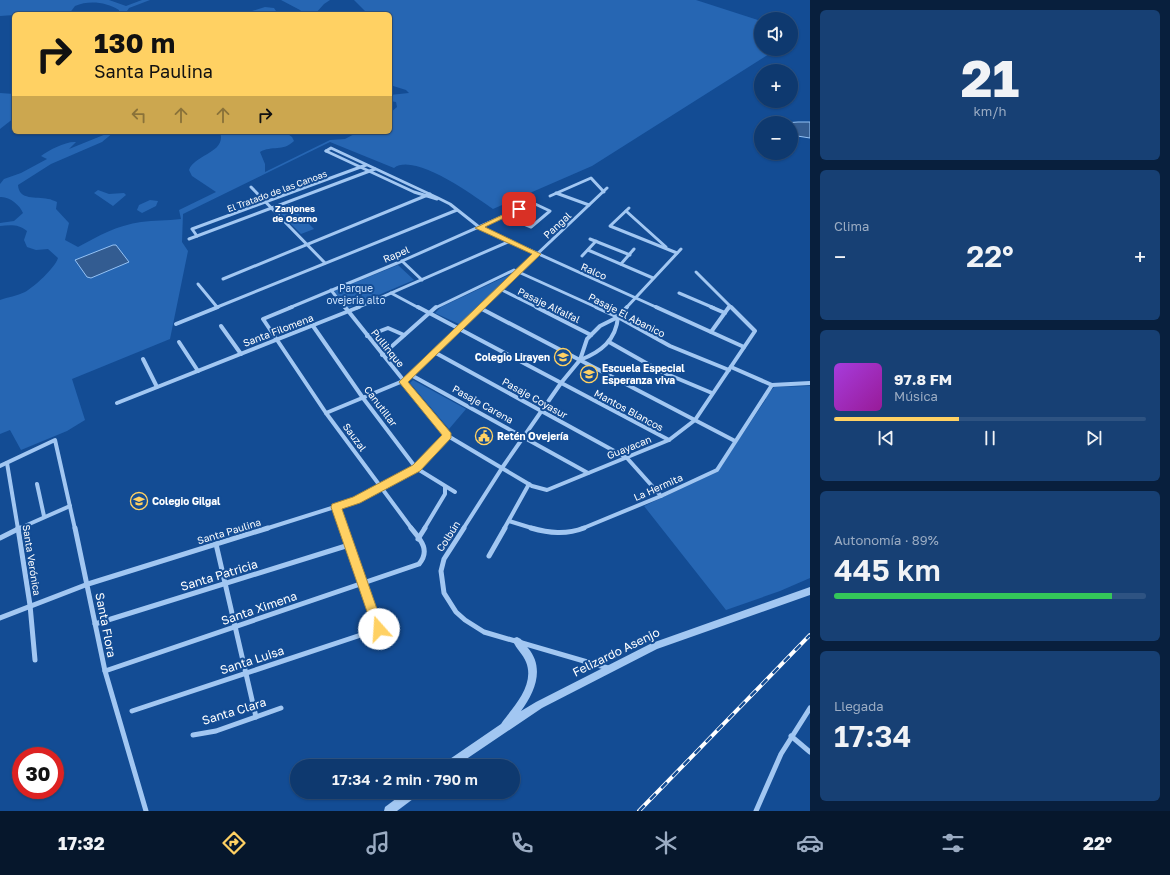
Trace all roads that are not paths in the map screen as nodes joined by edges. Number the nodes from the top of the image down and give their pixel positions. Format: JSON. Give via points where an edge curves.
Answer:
{"nodes":[{"id":1,"x":366,"y":165,"type":"junction"},
{"id":2,"x":361,"y":167,"type":"junction"},
{"id":3,"x":375,"y":169,"type":"junction"},
{"id":4,"x":370,"y":172,"type":"junction"},
{"id":5,"x":251,"y":187,"type":"dead end"},
{"id":6,"x":607,"y":188,"type":"dead end"},
{"id":7,"x":604,"y":192,"type":"junction"},
{"id":8,"x":556,"y":193,"type":"junction"},
{"id":9,"x":430,"y":194,"type":"junction"},
{"id":10,"x":284,"y":196,"type":"junction"},
{"id":11,"x":550,"y":196,"type":"dead end"},
{"id":12,"x":426,"y":197,"type":"junction"},
{"id":13,"x":443,"y":200,"type":"junction"},
{"id":14,"x":266,"y":202,"type":"junction"},
{"id":15,"x":290,"y":202,"type":"junction"},
{"id":16,"x":589,"y":205,"type":"junction"},
{"id":17,"x":272,"y":208,"type":"junction"},
{"id":18,"x":629,"y":208,"type":"dead end"},
{"id":19,"x":457,"y":210,"type":"junction"},
{"id":20,"x":626,"y":211,"type":"junction"},
{"id":21,"x":506,"y":216,"type":"junction"},
{"id":22,"x":479,"y":228,"type":"junction"},
{"id":23,"x":197,"y":236,"type":"junction"},
{"id":24,"x":189,"y":239,"type":"dead end"},
{"id":25,"x":590,"y":239,"type":"dead end"},
{"id":26,"x":510,"y":241,"type":"junction"},
{"id":27,"x":596,"y":241,"type":"junction"},
{"id":28,"x":308,"y":245,"type":"junction"},
{"id":29,"x":634,"y":249,"type":"dead end"},
{"id":30,"x":667,"y":249,"type":"junction"},
{"id":31,"x":680,"y":249,"type":"dead end"},
{"id":32,"x":588,"y":250,"type":"junction"},
{"id":33,"x":677,"y":253,"type":"junction"},
{"id":34,"x":537,"y":254,"type":"junction"},
{"id":35,"x":630,"y":255,"type":"junction"},
{"id":36,"x":582,"y":256,"type":"dead end"},
{"id":37,"x":402,"y":261,"type":"junction"},
{"id":38,"x":325,"y":263,"type":"junction"},
{"id":39,"x":621,"y":264,"type":"junction"},
{"id":40,"x":519,"y":271,"type":"junction"},
{"id":41,"x":696,"y":272,"type":"dead end"},
{"id":42,"x":653,"y":278,"type":"junction"},
{"id":43,"x":223,"y":279,"type":"dead end"},
{"id":44,"x":422,"y":280,"type":"junction"},
{"id":45,"x":198,"y":284,"type":"dead end"},
{"id":46,"x":500,"y":289,"type":"junction"},
{"id":47,"x":331,"y":290,"type":"junction"},
{"id":48,"x":391,"y":293,"type":"junction"},
{"id":49,"x":678,"y":293,"type":"dead end"},
{"id":50,"x":634,"y":298,"type":"junction"},
{"id":51,"x":730,"y":306,"type":"junction"},
{"id":52,"x":217,"y":307,"type":"junction"},
{"id":53,"x":480,"y":308,"type":"junction"},
{"id":54,"x":348,"y":312,"type":"junction"},
{"id":55,"x":429,"y":313,"type":"junction"},
{"id":56,"x":725,"y":313,"type":"junction"},
{"id":57,"x":618,"y":317,"type":"junction"},
{"id":58,"x":263,"y":319,"type":"joint"},
{"id":59,"x":176,"y":324,"type":"dead end"},
{"id":60,"x":221,"y":326,"type":"dead end"},
{"id":61,"x":313,"y":326,"type":"junction"},
{"id":62,"x":459,"y":329,"type":"junction"},
{"id":63,"x":710,"y":332,"type":"junction"},
{"id":64,"x":404,"y":335,"type":"junction"},
{"id":65,"x":591,"y":335,"type":"junction"},
{"id":66,"x":367,"y":336,"type":"junction"},
{"id":67,"x":277,"y":340,"type":"junction"},
{"id":68,"x":179,"y":342,"type":"dead end"},
{"id":69,"x":609,"y":342,"type":"junction"},
{"id":70,"x":744,"y":347,"type":"junction"},
{"id":71,"x":434,"y":352,"type":"junction"},
{"id":72,"x":241,"y":354,"type":"junction"},
{"id":73,"x":382,"y":355,"type":"junction"},
{"id":74,"x":143,"y":359,"type":"dead end"},
{"id":75,"x":580,"y":360,"type":"junction"},
{"id":76,"x":730,"y":368,"type":"junction"},
{"id":77,"x":198,"y":371,"type":"junction"},
{"id":78,"x":411,"y":375,"type":"junction"},
{"id":79,"x":403,"y":382,"type":"junction"},
{"id":80,"x":561,"y":383,"type":"junction"},
{"id":81,"x":810,"y":383,"type":"edge"},
{"id":82,"x":772,"y":385,"type":"junction"},
{"id":83,"x":157,"y":387,"type":"junction"},
{"id":84,"x":712,"y":393,"type":"junction"},
{"id":85,"x":363,"y":398,"type":"junction"},
{"id":86,"x":117,"y":403,"type":"dead end"},
{"id":87,"x":542,"y":411,"type":"junction"},
{"id":88,"x":326,"y":413,"type":"junction"},
{"id":89,"x":695,"y":420,"type":"junction"},
{"id":90,"x":448,"y":436,"type":"junction"},
{"id":91,"x":524,"y":437,"type":"junction"},
{"id":92,"x":669,"y":440,"type":"junction"},
{"id":93,"x":735,"y":441,"type":"junction"},
{"id":94,"x":627,"y":458,"type":"junction"},
{"id":95,"x":7,"y":463,"type":"junction"},
{"id":96,"x":0,"y":466,"type":"edge"},
{"id":97,"x":416,"y":468,"type":"junction"},
{"id":98,"x":502,"y":468,"type":"junction"},
{"id":99,"x":588,"y":472,"type":"junction"},
{"id":100,"x":37,"y":484,"type":"dead end"},
{"id":101,"x":529,"y":484,"type":"junction"},
{"id":102,"x":380,"y":487,"type":"junction"},
{"id":103,"x":445,"y":487,"type":"junction"},
{"id":104,"x":455,"y":492,"type":"dead end"},
{"id":105,"x":661,"y":496,"type":"junction"},
{"id":106,"x":70,"y":506,"type":"junction"},
{"id":107,"x":336,"y":507,"type":"junction"},
{"id":108,"x":44,"y":516,"type":"junction"},
{"id":109,"x":509,"y":521,"type":"junction"},
{"id":110,"x":18,"y":528,"type":"junction"},
{"id":111,"x":0,"y":538,"type":"edge"},
{"id":112,"x":418,"y":539,"type":"junction"},
{"id":113,"x":216,"y":544,"type":"junction"},
{"id":114,"x":349,"y":545,"type":"junction"},
{"id":115,"x":489,"y":556,"type":"dead end"},
{"id":116,"x":419,"y":564,"type":"joint"},
{"id":117,"x":88,"y":584,"type":"junction"},
{"id":118,"x":224,"y":584,"type":"junction"},
{"id":119,"x":363,"y":584,"type":"junction"},
{"id":120,"x":810,"y":591,"type":"edge"},
{"id":121,"x":30,"y":605,"type":"junction"},
{"id":122,"x":0,"y":618,"type":"edge"},
{"id":123,"x":96,"y":624,"type":"junction"},
{"id":124,"x":235,"y":627,"type":"junction"},
{"id":125,"x":517,"y":641,"type":"junction"},
{"id":126,"x":35,"y":660,"type":"dead end"},
{"id":127,"x":608,"y":668,"type":"junction"},
{"id":128,"x":105,"y":671,"type":"junction"},
{"id":129,"x":246,"y":673,"type":"junction"},
{"id":130,"x":281,"y":708,"type":"dead end"},
{"id":131,"x":810,"y":708,"type":"edge"},
{"id":132,"x":132,"y":711,"type":"dead end"},
{"id":133,"x":256,"y":717,"type":"junction"},
{"id":134,"x":503,"y":728,"type":"junction"},
{"id":135,"x":193,"y":735,"type":"dead end"},
{"id":136,"x":791,"y":736,"type":"junction"},
{"id":137,"x":810,"y":752,"type":"edge"},
{"id":138,"x":457,"y":759,"type":"edge"},
{"id":139,"x":404,"y":799,"type":"edge"},
{"id":140,"x":146,"y":811,"type":"edge"},
{"id":141,"x":389,"y":811,"type":"edge"},
{"id":142,"x":756,"y":811,"type":"edge"}],
"edges":[{"from":1,"to":2,"type":"street","name":"El Tratado de las Canoas"},
{"from":1,"to":2,"type":"street","name":"Ralco","via":[[331,148],[326,151]]},
{"from":1,"to":3,"type":"street","name":"Ralco"},
{"from":2,"to":4,"type":"street","name":"Ralco"},
{"from":2,"to":10,"type":"street","name":"El Tratado de las Canoas"},
{"from":3,"to":4,"type":"street","name":"El Tratado de las Canoas"},
{"from":3,"to":9,"type":"street","name":"Ralco"},
{"from":4,"to":12,"type":"street","name":"Ralco"},
{"from":4,"to":15,"type":"street","name":"El Tratado de las Canoas"},
{"from":5,"to":14,"type":"street"},
{"from":6,"to":7,"type":"street","name":"Pangal"},
{"from":7,"to":8,"type":"street","via":[[591,178]]},
{"from":7,"to":16,"type":"street","name":"Pangal"},
{"from":8,"to":11,"type":"street"},
{"from":8,"to":16,"type":"street"},
{"from":9,"to":12,"type":"street"},
{"from":9,"to":13,"type":"street","name":"Ralco"},
{"from":10,"to":14,"type":"street","name":"El Tratado de las Canoas"},
{"from":10,"to":15,"type":"street"},
{"from":12,"to":13,"type":"street","name":"Ralco"},
{"from":12,"to":28,"type":"street"},
{"from":13,"to":19,"type":"street","name":"Ralco"},
{"from":14,"to":17,"type":"street"},
{"from":14,"to":23,"type":"street","name":"El Tratado de las Canoas","via":[[192,229]]},
{"from":15,"to":17,"type":"street","name":"El Tratado de las Canoas"},
{"from":16,"to":34,"type":"street","name":"Pangal"},
{"from":17,"to":23,"type":"street","name":"El Tratado de las Canoas"},
{"from":17,"to":28,"type":"street"},
{"from":18,"to":20,"type":"street"},
{"from":19,"to":22,"type":"street","name":"Ralco"},
{"from":19,"to":38,"type":"street"},
{"from":20,"to":30,"type":"street"},
{"from":20,"to":30,"type":"street","via":[[610,226]]},
{"from":21,"to":21,"type":"street","name":"Rapel","via":[[533,203],[550,211],[532,227]]},
{"from":21,"to":22,"type":"street","name":"Rapel"},
{"from":22,"to":26,"type":"street","name":"Ralco"},
{"from":22,"to":37,"type":"street","name":"Rapel"},
{"from":23,"to":24,"type":"street","name":"El Tratado de las Canoas"},
{"from":25,"to":27,"type":"street"},
{"from":26,"to":34,"type":"street","name":"Ralco"},
{"from":26,"to":44,"type":"street","name":"Santa Filomena"},
{"from":27,"to":32,"type":"street"},
{"from":27,"to":35,"type":"street"},
{"from":28,"to":38,"type":"street"},
{"from":28,"to":43,"type":"street"},
{"from":29,"to":35,"type":"street"},
{"from":30,"to":33,"type":"street"},
{"from":31,"to":33,"type":"street","name":"Colbún"},
{"from":32,"to":36,"type":"street"},
{"from":32,"to":39,"type":"street"},
{"from":33,"to":42,"type":"street","name":"Colbún"},
{"from":34,"to":40,"type":"street","name":"Pangal"},
{"from":34,"to":50,"type":"street","name":"Ralco"},
{"from":35,"to":39,"type":"street"},
{"from":37,"to":44,"type":"street"},
{"from":37,"to":47,"type":"street","name":"Rapel"},
{"from":38,"to":52,"type":"street"},
{"from":39,"to":42,"type":"street"},
{"from":40,"to":46,"type":"street","name":"Pangal"},
{"from":40,"to":55,"type":"street","via":[[514,270],[437,306]]},
{"from":40,"to":57,"type":"street","name":"Pasaje El Abanico"},
{"from":41,"to":51,"type":"street"},
{"from":42,"to":50,"type":"street","name":"Colbún"},
{"from":44,"to":48,"type":"street","name":"Santa Filomena"},
{"from":45,"to":52,"type":"street"},
{"from":46,"to":53,"type":"street","name":"Pangal"},
{"from":46,"to":65,"type":"street","name":"Pasaje Alfalfal"},
{"from":47,"to":54,"type":"street","name":"Pullinque"},
{"from":47,"to":58,"type":"street","name":"Rapel"},
{"from":48,"to":54,"type":"street","name":"Santa Filomena"},
{"from":48,"to":55,"type":"street","name":"Mantos Blancos"},
{"from":49,"to":56,"type":"street"},
{"from":50,"to":57,"type":"street","name":"Colbún"},
{"from":50,"to":63,"type":"street","name":"Ralco"},
{"from":51,"to":56,"type":"street"},
{"from":51,"to":70,"type":"street","name":"Guayacan","via":[[755,331]]},
{"from":52,"to":59,"type":"street"},
{"from":53,"to":62,"type":"street","name":"Pangal"},
{"from":53,"to":75,"type":"street"},
{"from":54,"to":61,"type":"street","name":"Santa Filomena"},
{"from":54,"to":66,"type":"street","name":"Pullinque"},
{"from":55,"to":62,"type":"street","name":"Mantos Blancos"},
{"from":55,"to":64,"type":"street"},
{"from":56,"to":63,"type":"street"},
{"from":57,"to":65,"type":"street","name":"Colbún","via":[[606,322]]},
{"from":57,"to":69,"type":"street","name":"Colbún","via":[[615,332]]},
{"from":57,"to":76,"type":"street","name":"Pasaje El Abanico","via":[[670,346]]},
{"from":58,"to":67,"type":"street","name":"Sauzal"},
{"from":60,"to":72,"type":"street"},
{"from":61,"to":67,"type":"street","name":"Santa Filomena"},
{"from":61,"to":85,"type":"street","name":"Canutillar"},
{"from":62,"to":71,"type":"street","name":"Pangal"},
{"from":62,"to":80,"type":"street","name":"Mantos Blancos"},
{"from":63,"to":70,"type":"street","name":"Ralco"},
{"from":64,"to":66,"type":"street","via":[[388,328]]},
{"from":64,"to":73,"type":"street"},
{"from":65,"to":75,"type":"street","name":"Colbún","via":[[582,349]]},
{"from":66,"to":73,"type":"street","name":"Pullinque"},
{"from":67,"to":72,"type":"street","name":"Santa Filomena"},
{"from":67,"to":88,"type":"street","name":"Sauzal"},
{"from":68,"to":77,"type":"street"},
{"from":69,"to":75,"type":"street","name":"Colbún","via":[[600,351]]},
{"from":69,"to":84,"type":"street","via":[[662,372]]},
{"from":70,"to":76,"type":"street","name":"Guayacan"},
{"from":71,"to":78,"type":"street","name":"Pangal"},
{"from":71,"to":87,"type":"street","name":"Pasaje Coyasur"},
{"from":72,"to":77,"type":"street","name":"Santa Filomena"},
{"from":73,"to":79,"type":"street","name":"Pullinque"},
{"from":74,"to":83,"type":"street"},
{"from":75,"to":80,"type":"street","name":"Colbún"},
{"from":75,"to":89,"type":"street"},
{"from":76,"to":82,"type":"street"},
{"from":76,"to":84,"type":"street","name":"Guayacan"},
{"from":77,"to":83,"type":"street","name":"Santa Filomena"},
{"from":78,"to":79,"type":"street","name":"Pangal"},
{"from":78,"to":91,"type":"street","name":"Pasaje Carena"},
{"from":79,"to":85,"type":"street","name":"Pangal"},
{"from":79,"to":90,"type":"street","name":"Pullinque"},
{"from":80,"to":87,"type":"street","name":"Colbún"},
{"from":80,"to":92,"type":"street","name":"Mantos Blancos"},
{"from":81,"to":82,"type":"street"},
{"from":82,"to":93,"type":"street","name":"La Hermita"},
{"from":83,"to":86,"type":"street","name":"Santa Filomena"},
{"from":84,"to":89,"type":"street","name":"Guayacan"},
{"from":85,"to":88,"type":"street","name":"Pangal"},
{"from":85,"to":97,"type":"street","name":"Canutillar"},
{"from":87,"to":91,"type":"street","name":"Colbún"},
{"from":87,"to":94,"type":"street","name":"Pasaje Coyasur"},
{"from":88,"to":102,"type":"street","name":"Sauzal"},
{"from":89,"to":92,"type":"street","name":"Guayacan"},
{"from":89,"to":93,"type":"street"},
{"from":90,"to":97,"type":"street","name":"Santa Paulina"},
{"from":90,"to":98,"type":"street","name":"Pullinque"},
{"from":91,"to":98,"type":"street","name":"Colbún"},
{"from":91,"to":99,"type":"street","name":"Pasaje Carena"},
{"from":92,"to":94,"type":"street","name":"Guayacan"},
{"from":93,"to":105,"type":"street","name":"La Hermita","via":[[717,470]]},
{"from":94,"to":99,"type":"street","name":"Guayacan"},
{"from":94,"to":105,"type":"street","name":"Pasaje Coyasur"},
{"from":95,"to":96,"type":"street"},
{"from":95,"to":106,"type":"street","name":"Santa Flora","via":[[55,440]]},
{"from":95,"to":110,"type":"street","name":"Santa Verónica"},
{"from":97,"to":102,"type":"street","name":"Santa Paulina"},
{"from":97,"to":103,"type":"street","name":"Canutillar"},
{"from":98,"to":101,"type":"street","name":"Pullinque"},
{"from":98,"to":125,"type":"street","name":"Colbún","via":[[444,559],[440,574],[448,601],[463,620],[484,632]]},
{"from":99,"to":101,"type":"street","name":"Guayacan","via":[[551,489],[538,489]]},
{"from":100,"to":108,"type":"street"},
{"from":101,"to":109,"type":"street"},
{"from":102,"to":107,"type":"street","name":"Santa Paulina","via":[[357,500]]},
{"from":102,"to":112,"type":"street","name":"Sauzal"},
{"from":103,"to":104,"type":"street","name":"Canutillar"},
{"from":103,"to":112,"type":"street","via":[[445,494]]},
{"from":105,"to":109,"type":"street","name":"La Hermita","via":[[594,524],[564,533],[548,533]]},
{"from":106,"to":108,"type":"street"},
{"from":106,"to":117,"type":"street","name":"Santa Flora"},
{"from":107,"to":113,"type":"street","name":"Santa Paulina"},
{"from":107,"to":114,"type":"street"},
{"from":108,"to":110,"type":"street"},
{"from":109,"to":115,"type":"street"},
{"from":110,"to":111,"type":"street"},
{"from":110,"to":121,"type":"street","name":"Santa Verónica"},
{"from":112,"to":116,"type":"street","name":"Sauzal","via":[[425,551],[424,558]]},
{"from":113,"to":117,"type":"street","name":"Santa Paulina"},
{"from":113,"to":118,"type":"street"},
{"from":114,"to":118,"type":"street","name":"Santa Patricia"},
{"from":114,"to":119,"type":"street"},
{"from":116,"to":119,"type":"street","name":"Santa Ximena"},
{"from":117,"to":121,"type":"street","name":"Santa Paulina"},
{"from":117,"to":123,"type":"street","name":"Santa Flora"},
{"from":118,"to":123,"type":"street","name":"Santa Patricia"},
{"from":118,"to":124,"type":"street"},
{"from":119,"to":124,"type":"street","name":"Santa Ximena"},
{"from":119,"to":129,"type":"street","name":"Santa Luisa","via":[[379,629]]},
{"from":120,"to":127,"type":"street","name":"Felizardo Asenjo","via":[[655,646]]},
{"from":121,"to":122,"type":"street","name":"Santa Paulina"},
{"from":121,"to":126,"type":"street","name":"Santa Verónica"},
{"from":123,"to":128,"type":"street","name":"Santa Flora"},
{"from":124,"to":128,"type":"street","name":"Santa Ximena"},
{"from":124,"to":129,"type":"street"},
{"from":125,"to":127,"type":"street","name":"Colbún"},
{"from":125,"to":134,"type":"street","via":[[525,649],[531,662],[533,681],[526,697]]},
{"from":127,"to":134,"type":"street","name":"Felizardo Asenjo"},
{"from":128,"to":140,"type":"street","name":"Santa Flora"},
{"from":129,"to":132,"type":"street","name":"Santa Luisa"},
{"from":129,"to":133,"type":"street"},
{"from":130,"to":133,"type":"street","name":"Santa Clara"},
{"from":131,"to":136,"type":"street"},
{"from":133,"to":135,"type":"street","name":"Santa Clara","via":[[216,731]]},
{"from":134,"to":138,"type":"street","name":"Felizardo Asenjo"},
{"from":136,"to":137,"type":"street"},
{"from":136,"to":142,"type":"street"},
{"from":139,"to":141,"type":"street"}]}
